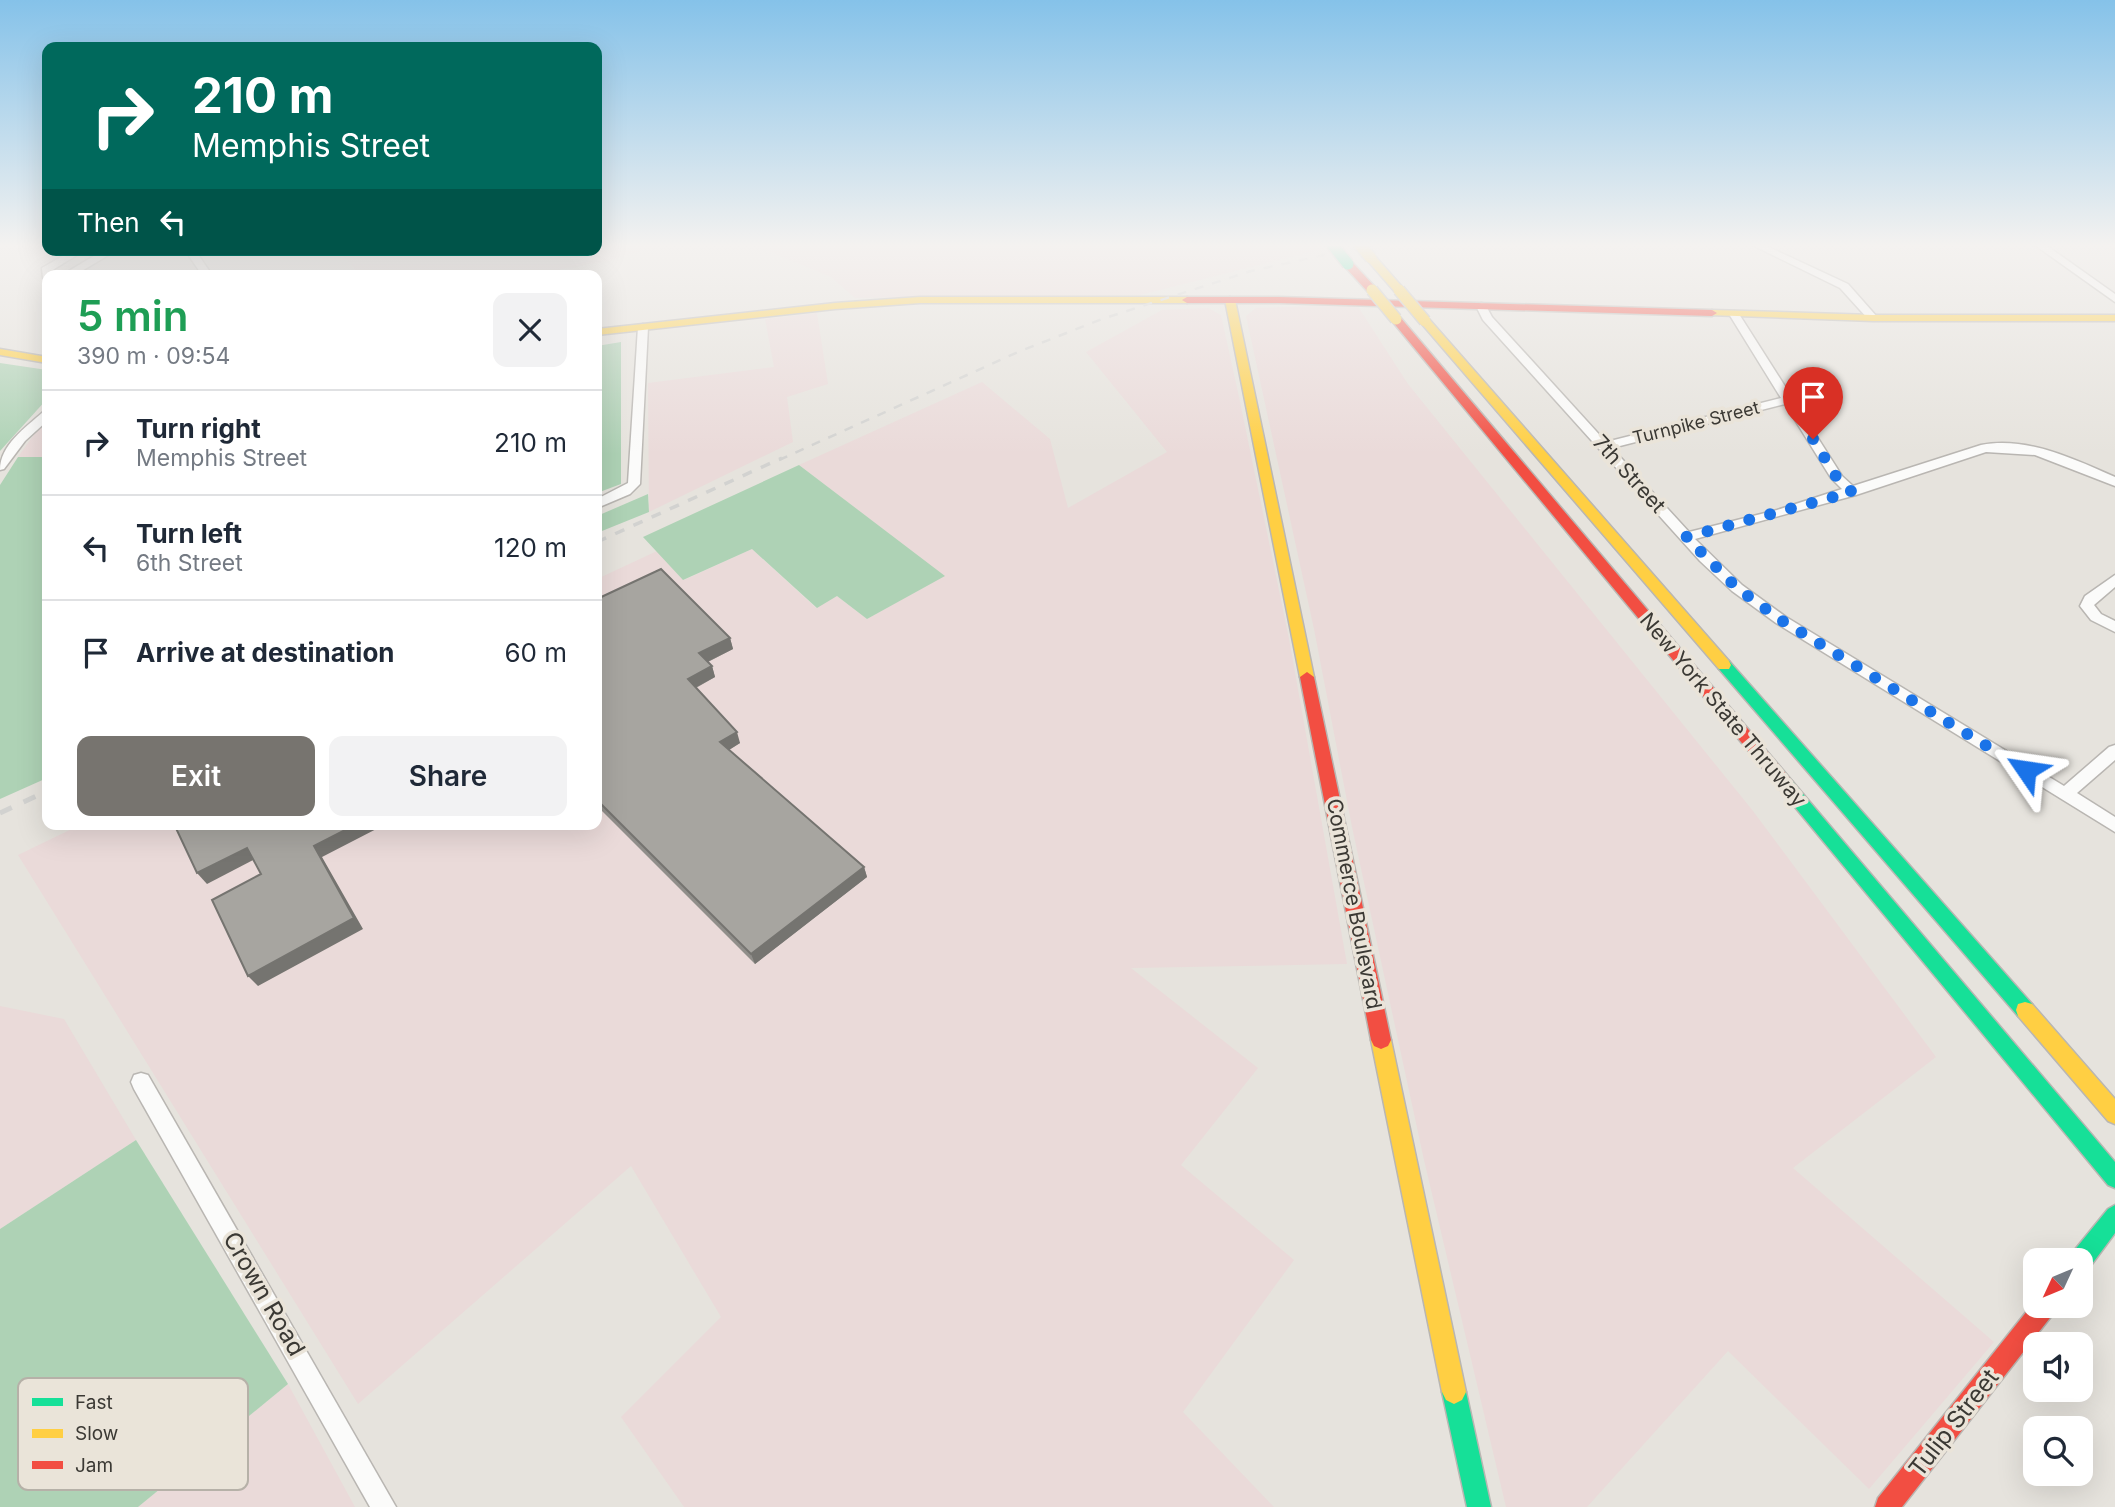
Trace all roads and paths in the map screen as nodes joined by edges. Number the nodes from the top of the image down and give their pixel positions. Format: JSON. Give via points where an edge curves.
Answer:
{"nodes":[{"id":1,"x":768,"y":313,"type":"edge"},
{"id":2,"x":1233,"y":313,"type":"edge"},
{"id":3,"x":1391,"y":313,"type":"edge"},
{"id":4,"x":1419,"y":313,"type":"edge"},
{"id":5,"x":1485,"y":313,"type":"edge"},
{"id":6,"x":1713,"y":313,"type":"edge"},
{"id":7,"x":1870,"y":313,"type":"edge"},
{"id":8,"x":1734,"y":314,"type":"junction"},
{"id":9,"x":1873,"y":317,"type":"junction"},
{"id":10,"x":2115,"y":317,"type":"edge"},
{"id":11,"x":643,"y":327,"type":"junction"},
{"id":12,"x":602,"y":331,"type":"edge"},
{"id":13,"x":0,"y":352,"type":"edge"},
{"id":14,"x":42,"y":359,"type":"edge"},
{"id":15,"x":1788,"y":400,"type":"junction"},
{"id":16,"x":42,"y":419,"type":"edge"},
{"id":17,"x":1604,"y":446,"type":"junction"},
{"id":18,"x":0,"y":466,"type":"edge"},
{"id":19,"x":2115,"y":482,"type":"edge"},
{"id":20,"x":1852,"y":492,"type":"junction"},
{"id":21,"x":602,"y":502,"type":"edge"},
{"id":22,"x":1686,"y":537,"type":"junction"},
{"id":23,"x":2115,"y":579,"type":"edge"},
{"id":24,"x":2115,"y":627,"type":"edge"},
{"id":25,"x":2115,"y":751,"type":"edge"},
{"id":26,"x":2066,"y":794,"type":"junction"},
{"id":27,"x":2115,"y":825,"type":"edge"},
{"id":28,"x":141,"y":1082,"type":"dead end"},
{"id":29,"x":2115,"y":1114,"type":"edge"},
{"id":30,"x":2115,"y":1178,"type":"edge"},
{"id":31,"x":2113,"y":1218,"type":"edge"},
{"id":32,"x":2090,"y":1248,"type":"edge"},
{"id":33,"x":2036,"y":1318,"type":"edge"},
{"id":34,"x":384,"y":1507,"type":"edge"},
{"id":35,"x":1479,"y":1507,"type":"edge"},
{"id":36,"x":1887,"y":1507,"type":"edge"}],
"edges":[{"from":1,"to":11,"type":"main road"},
{"from":2,"to":35,"type":"main road","name":"Commerce Boulevard"},
{"from":3,"to":30,"type":"main road","name":"New York State Thruway","bridge":true},
{"from":4,"to":29,"type":"main road","name":"New York State Thruway","bridge":true},
{"from":5,"to":17,"type":"street","name":"7th Street"},
{"from":6,"to":8,"type":"main road"},
{"from":7,"to":9,"type":"street"},
{"from":8,"to":9,"type":"main road"},
{"from":8,"to":15,"type":"street"},
{"from":9,"to":10,"type":"main road"},
{"from":11,"to":12,"type":"main road"},
{"from":11,"to":21,"type":"street","via":[[634,484]]},
{"from":13,"to":14,"type":"main road"},
{"from":15,"to":17,"type":"street","name":"Turnpike Street"},
{"from":15,"to":20,"type":"street","via":[[1837,478]]},
{"from":16,"to":18,"type":"street"},
{"from":17,"to":22,"type":"street","name":"7th Street"},
{"from":19,"to":20,"type":"street","via":[[2058,457],[2008,446],[1985,449]]},
{"from":20,"to":22,"type":"street"},
{"from":22,"to":26,"type":"street","name":"7th Street","via":[[1737,588],[1781,620]]},
{"from":23,"to":24,"type":"street","via":[[2087,606]]},
{"from":25,"to":26,"type":"street"},
{"from":26,"to":27,"type":"street","name":"7th Street"},
{"from":28,"to":34,"type":"street","name":"Crown Road"},
{"from":31,"to":32,"type":"main road"},
{"from":33,"to":36,"type":"main road","name":"Tulip Street"}]}
